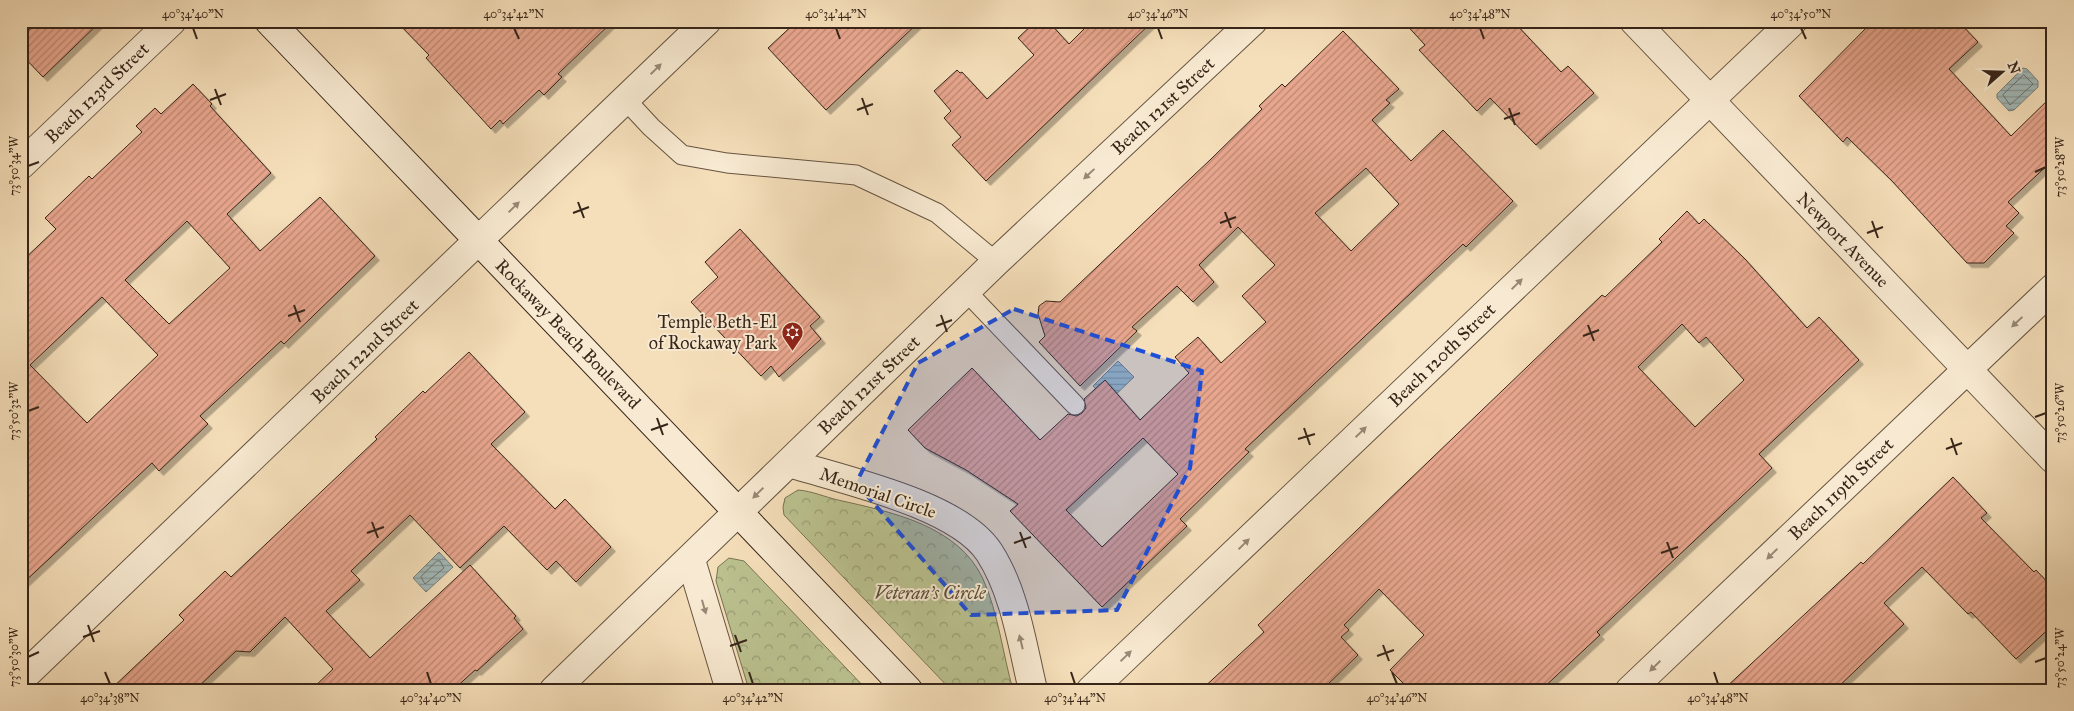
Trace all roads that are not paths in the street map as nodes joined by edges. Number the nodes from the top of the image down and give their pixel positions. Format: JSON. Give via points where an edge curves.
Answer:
{"nodes":[{"id":1,"x":172,"y":21,"type":"edge"},
{"id":2,"x":269,"y":21,"type":"edge"},
{"id":3,"x":706,"y":21,"type":"edge"},
{"id":4,"x":1252,"y":21,"type":"edge"},
{"id":5,"x":1634,"y":21,"type":"edge"},
{"id":6,"x":1793,"y":21,"type":"edge"},
{"id":7,"x":625,"y":99,"type":"junction"},
{"id":8,"x":1710,"y":100,"type":"junction"},
{"id":9,"x":21,"y":165,"type":"edge"},
{"id":10,"x":479,"y":241,"type":"junction"},
{"id":11,"x":996,"y":262,"type":"junction"},
{"id":12,"x":2053,"y":288,"type":"edge"},
{"id":13,"x":966,"y":291,"type":"junction"},
{"id":14,"x":1966,"y":369,"type":"junction"},
{"id":15,"x":1075,"y":405,"type":"dead end"},
{"id":16,"x":2053,"y":459,"type":"edge"},
{"id":17,"x":789,"y":463,"type":"junction"},
{"id":18,"x":739,"y":512,"type":"junction"},
{"id":19,"x":691,"y":560,"type":"junction"},
{"id":20,"x":21,"y":679,"type":"edge"},
{"id":21,"x":554,"y":690,"type":"edge"},
{"id":22,"x":730,"y":690,"type":"edge"},
{"id":23,"x":908,"y":690,"type":"edge"},
{"id":24,"x":1033,"y":690,"type":"edge"},
{"id":25,"x":1091,"y":690,"type":"edge"},
{"id":26,"x":1630,"y":690,"type":"edge"}],
"edges":[{"from":1,"to":9,"type":"street","name":"Beach 123rd Street"},
{"from":2,"to":10,"type":"street","name":"Rockaway Beach Boulevard"},
{"from":7,"to":3,"type":"street","name":"Beach 122nd Street","one_way":true},
{"from":4,"to":11,"type":"street","name":"Beach 121st Street","one_way":true},
{"from":5,"to":8,"type":"street","name":"Newport Avenue"},
{"from":6,"to":8,"type":"street","name":"Beach 120th Street"},
{"from":10,"to":7,"type":"street","name":"Beach 122nd Street","one_way":true},
{"from":7,"to":11,"type":"lane","via":[[682,155],[727,163],[856,175],[937,212]]},
{"from":8,"to":14,"type":"street","name":"Newport Avenue"},
{"from":25,"to":8,"type":"street","name":"Beach 120th Street","one_way":true},
{"from":10,"to":18,"type":"street","name":"Rockaway Beach Boulevard"},
{"from":10,"to":20,"type":"street","name":"Beach 122nd Street"},
{"from":11,"to":13,"type":"street","name":"Beach 121st Street"},
{"from":12,"to":14,"type":"street","name":"Beach 119th Street","one_way":true},
{"from":13,"to":15,"type":"lane"},
{"from":13,"to":17,"type":"street","name":"Beach 121st Street"},
{"from":14,"to":16,"type":"street","name":"Newport Avenue"},
{"from":14,"to":26,"type":"street","name":"Beach 119th Street","one_way":true},
{"from":17,"to":18,"type":"street","name":"Beach 121st Street","one_way":true},
{"from":24,"to":17,"type":"street","name":"Memorial Circle","one_way":true,"via":[[1002,578],[988,550],[976,538],[952,519],[922,506]]},
{"from":18,"to":19,"type":"street","name":"Beach 121st Street"},
{"from":18,"to":23,"type":"street","name":"Rockaway Beach Boulevard"},
{"from":19,"to":21,"type":"street","name":"Beach 121st Street"},
{"from":19,"to":22,"type":"street","one_way":true}]}
